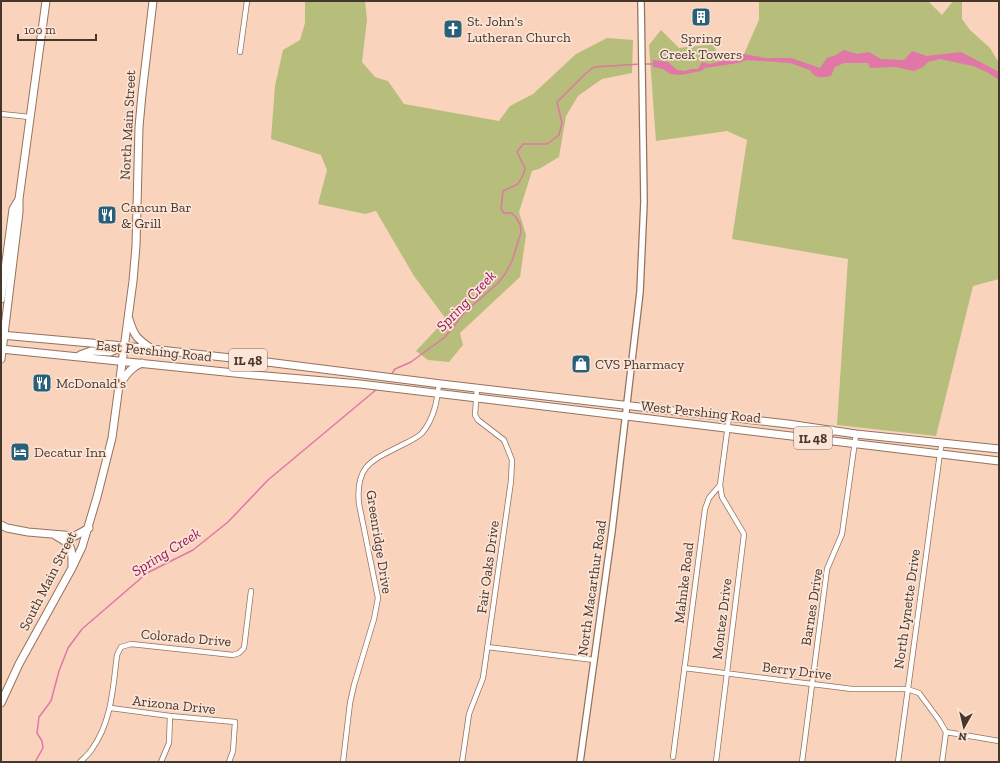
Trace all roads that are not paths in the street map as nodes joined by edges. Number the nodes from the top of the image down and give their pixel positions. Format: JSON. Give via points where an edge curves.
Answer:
{"nodes":[{"id":1,"x":46,"y":1,"type":"edge"},
{"id":2,"x":153,"y":1,"type":"edge"},
{"id":3,"x":247,"y":1,"type":"edge"},
{"id":4,"x":641,"y":1,"type":"edge"},
{"id":5,"x":240,"y":52,"type":"dead end"},
{"id":6,"x":1,"y":114,"type":"edge"},
{"id":7,"x":30,"y":117,"type":"junction"},
{"id":8,"x":19,"y":199,"type":"junction"},
{"id":9,"x":1,"y":299,"type":"edge"},
{"id":10,"x":128,"y":314,"type":"junction"},
{"id":11,"x":3,"y":335,"type":"edge"},
{"id":12,"x":124,"y":346,"type":"junction"},
{"id":13,"x":2,"y":349,"type":"edge"},
{"id":14,"x":154,"y":350,"type":"junction"},
{"id":15,"x":77,"y":356,"type":"junction"},
{"id":16,"x":1,"y":360,"type":"edge"},
{"id":17,"x":122,"y":360,"type":"junction"},
{"id":18,"x":143,"y":362,"type":"junction"},
{"id":19,"x":439,"y":384,"type":"junction"},
{"id":20,"x":119,"y":386,"type":"junction"},
{"id":21,"x":477,"y":388,"type":"junction"},
{"id":22,"x":399,"y":389,"type":"joint"},
{"id":23,"x":438,"y":394,"type":"junction"},
{"id":24,"x":476,"y":398,"type":"junction"},
{"id":25,"x":627,"y":406,"type":"junction"},
{"id":26,"x":626,"y":416,"type":"junction"},
{"id":27,"x":729,"y":417,"type":"junction"},
{"id":28,"x":728,"y":428,"type":"junction"},
{"id":29,"x":832,"y":430,"type":"junction"},
{"id":30,"x":775,"y":433,"type":"junction"},
{"id":31,"x":856,"y":434,"type":"junction"},
{"id":32,"x":942,"y":442,"type":"junction"},
{"id":33,"x":856,"y":443,"type":"junction"},
{"id":34,"x":999,"y":449,"type":"edge"},
{"id":35,"x":940,"y":453,"type":"junction"},
{"id":36,"x":999,"y":461,"type":"edge"},
{"id":37,"x":720,"y":485,"type":"junction"},
{"id":38,"x":1,"y":525,"type":"edge"},
{"id":39,"x":88,"y":528,"type":"junction"},
{"id":40,"x":54,"y":535,"type":"junction"},
{"id":41,"x":72,"y":568,"type":"junction"},
{"id":42,"x":251,"y":591,"type":"dead end"},
{"id":43,"x":487,"y":647,"type":"junction"},
{"id":44,"x":594,"y":660,"type":"junction"},
{"id":45,"x":684,"y":668,"type":"junction"},
{"id":46,"x":727,"y":674,"type":"junction"},
{"id":47,"x":812,"y":684,"type":"junction"},
{"id":48,"x":907,"y":689,"type":"junction"},
{"id":49,"x":3,"y":696,"type":"edge"},
{"id":50,"x":1,"y":704,"type":"edge"},
{"id":51,"x":111,"y":708,"type":"junction"},
{"id":52,"x":170,"y":716,"type":"junction"},
{"id":53,"x":946,"y":732,"type":"junction"},
{"id":54,"x":999,"y":741,"type":"edge"},
{"id":55,"x":673,"y":757,"type":"dead end"},
{"id":56,"x":80,"y":762,"type":"edge"},
{"id":57,"x":161,"y":762,"type":"edge"},
{"id":58,"x":229,"y":762,"type":"edge"},
{"id":59,"x":343,"y":762,"type":"edge"},
{"id":60,"x":462,"y":762,"type":"edge"},
{"id":61,"x":580,"y":762,"type":"edge"},
{"id":62,"x":716,"y":762,"type":"edge"},
{"id":63,"x":802,"y":762,"type":"edge"},
{"id":64,"x":898,"y":762,"type":"edge"},
{"id":65,"x":942,"y":762,"type":"edge"}],
"edges":[{"from":1,"to":7,"type":"main road"},
{"from":2,"to":10,"type":"main road","name":"North Main Street","via":[[139,127],[136,246]]},
{"from":3,"to":5,"type":"street"},
{"from":4,"to":25,"type":"street","name":"North Macarthur Road","via":[[643,243],[638,315]]},
{"from":6,"to":7,"type":"street"},
{"from":7,"to":8,"type":"main road"},
{"from":8,"to":9,"type":"main road","via":[[13,209]]},
{"from":8,"to":11,"type":"main road"},
{"from":10,"to":12,"type":"main road","name":"North Main Street"},
{"from":10,"to":14,"type":"main road","via":[[136,338]]},
{"from":11,"to":12,"type":"main road","number":"IL 48"},
{"from":11,"to":13,"type":"main road"},
{"from":12,"to":14,"type":"main road","number":"IL 48"},
{"from":12,"to":15,"type":"main road","via":[[110,352],[91,351]]},
{"from":12,"to":17,"type":"main road","name":"South Main Street"},
{"from":13,"to":15,"type":"main road","name":"East Pershing Road","number":"IL 48"},
{"from":13,"to":16,"type":"main road"},
{"from":14,"to":19,"type":"main road","name":"West Pershing Road","number":"IL 48"},
{"from":15,"to":17,"type":"main road","name":"East Pershing Road","number":"IL 48"},
{"from":17,"to":18,"type":"main road","name":"East Pershing Road","number":"IL 48"},
{"from":17,"to":20,"type":"main road","name":"South Main Street"},
{"from":18,"to":20,"type":"main road","via":[[130,370]]},
{"from":18,"to":22,"type":"main road","name":"East Pershing Road","number":"IL 48"},
{"from":19,"to":21,"type":"main road","name":"West Pershing Road","number":"IL 48"},
{"from":19,"to":23,"type":"street","name":"Greenridge Drive"},
{"from":20,"to":39,"type":"main road","name":"South Main Street","via":[[112,438]]},
{"from":21,"to":24,"type":"street","name":"Fair Oaks Drive"},
{"from":21,"to":25,"type":"main road","name":"West Pershing Road","number":"IL 48"},
{"from":22,"to":23,"type":"main road","name":"West Pershing Road","number":"IL 48"},
{"from":23,"to":24,"type":"main road","name":"West Pershing Road","number":"IL 48"},
{"from":23,"to":59,"type":"street","name":"Greenridge Drive","via":[[434,414],[423,432],[370,463],[360,479],[359,504],[378,598],[350,703]]},
{"from":24,"to":26,"type":"main road","name":"West Pershing Road","number":"IL 48"},
{"from":24,"to":43,"type":"street","name":"Fair Oaks Drive","via":[[474,415],[504,440],[512,460],[504,537]]},
{"from":25,"to":26,"type":"street","name":"North Macarthur Road"},
{"from":25,"to":27,"type":"main road","name":"West Pershing Road","number":"IL 48"},
{"from":26,"to":28,"type":"main road","name":"West Pershing Road","number":"IL 48"},
{"from":26,"to":44,"type":"street","name":"North Macarthur Road"},
{"from":27,"to":28,"type":"street","name":"Mahnke Road"},
{"from":27,"to":29,"type":"main road","name":"West Pershing Road","number":"IL 48"},
{"from":28,"to":30,"type":"main road","name":"West Pershing Road","number":"IL 48"},
{"from":28,"to":37,"type":"street","name":"Mahnke Road"},
{"from":29,"to":30,"type":"main road","via":[[830,434]]},
{"from":29,"to":31,"type":"main road","name":"West Pershing Road","number":"IL 48"},
{"from":30,"to":33,"type":"main road","name":"West Pershing Road","number":"IL 48"},
{"from":31,"to":32,"type":"main road","name":"West Pershing Road","number":"IL 48"},
{"from":31,"to":33,"type":"street","name":"Barnes Drive"},
{"from":32,"to":34,"type":"main road","name":"West Pershing Road","number":"IL 48"},
{"from":32,"to":35,"type":"street","name":"North Lynette Drive"},
{"from":33,"to":35,"type":"main road","name":"West Pershing Road","number":"IL 48"},
{"from":33,"to":47,"type":"street","name":"Barnes Drive","via":[[842,534],[827,569]]},
{"from":35,"to":36,"type":"main road","name":"West Pershing Road","number":"IL 48"},
{"from":35,"to":48,"type":"street","name":"North Lynette Drive"},
{"from":37,"to":45,"type":"street","name":"Mahnke Road","via":[[709,498],[705,509]]},
{"from":37,"to":46,"type":"street","name":"Montez Drive","via":[[722,497],[744,534]]},
{"from":38,"to":40,"type":"main road"},
{"from":39,"to":40,"type":"main road","via":[[75,536]]},
{"from":39,"to":41,"type":"main road","name":"South Main Street"},
{"from":40,"to":41,"type":"main road","via":[[70,544]]},
{"from":41,"to":49,"type":"main road","name":"South Main Street"},
{"from":42,"to":51,"type":"street","name":"Colorado Drive","via":[[244,648],[239,653],[233,655],[131,644],[121,647],[117,654]]},
{"from":43,"to":44,"type":"street"},
{"from":43,"to":60,"type":"street","name":"Fair Oaks Drive","via":[[483,678],[468,714]]},
{"from":44,"to":61,"type":"street","name":"North Macarthur Road"},
{"from":45,"to":46,"type":"street","name":"Berry Drive"},
{"from":45,"to":55,"type":"street","name":"Mahnke Road"},
{"from":46,"to":47,"type":"street","name":"Berry Drive"},
{"from":46,"to":62,"type":"street","name":"Montez Drive"},
{"from":47,"to":48,"type":"street","name":"Berry Drive","via":[[852,689]]},
{"from":47,"to":63,"type":"street","name":"Barnes Drive"},
{"from":48,"to":53,"type":"street","name":"North Lynette Drive","via":[[919,693]]},
{"from":48,"to":64,"type":"street"},
{"from":49,"to":50,"type":"main road","name":"South Main Street"},
{"from":51,"to":52,"type":"street","name":"Arizona Drive"},
{"from":51,"to":56,"type":"street","name":"Colorado Drive","via":[[102,733]]},
{"from":52,"to":57,"type":"street","via":[[169,743]]},
{"from":52,"to":58,"type":"street","name":"Arizona Drive","via":[[235,722],[233,751]]},
{"from":53,"to":54,"type":"street"},
{"from":53,"to":65,"type":"street"}]}
